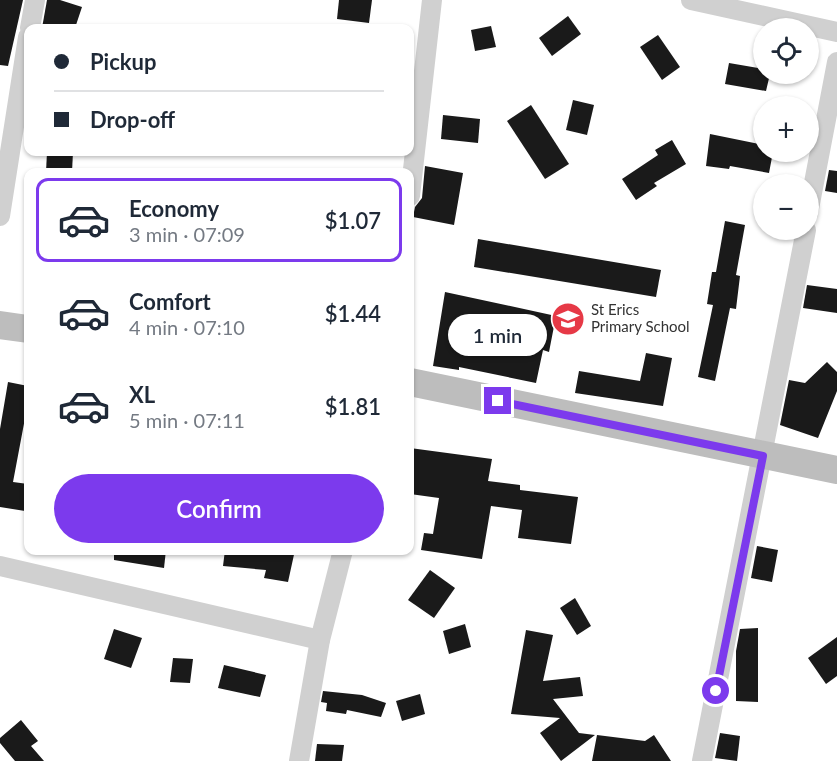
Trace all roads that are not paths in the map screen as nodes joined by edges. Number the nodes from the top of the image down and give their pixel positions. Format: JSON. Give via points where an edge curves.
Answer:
{"nodes":[{"id":1,"x":35,"y":0,"type":"edge"},
{"id":2,"x":432,"y":0,"type":"edge"},
{"id":3,"x":691,"y":0,"type":"edge"},
{"id":4,"x":31,"y":24,"type":"edge"},
{"id":5,"x":837,"y":32,"type":"edge"},
{"id":6,"x":24,"y":47,"type":"edge"},
{"id":7,"x":837,"y":62,"type":"edge"},
{"id":8,"x":9,"y":86,"type":"edge"},
{"id":9,"x":413,"y":168,"type":"edge"},
{"id":10,"x":816,"y":174,"type":"edge"},
{"id":11,"x":0,"y":216,"type":"edge"},
{"id":12,"x":804,"y":240,"type":"edge"},
{"id":13,"x":0,"y":325,"type":"edge"},
{"id":14,"x":24,"y":328,"type":"edge"},
{"id":15,"x":414,"y":383,"type":"edge"},
{"id":16,"x":763,"y":456,"type":"junction"},
{"id":17,"x":837,"y":470,"type":"edge"},
{"id":18,"x":343,"y":555,"type":"edge"},
{"id":19,"x":0,"y":566,"type":"edge"},
{"id":20,"x":320,"y":640,"type":"junction"},
{"id":21,"x":300,"y":761,"type":"edge"},
{"id":22,"x":702,"y":761,"type":"edge"}],
"edges":[{"from":1,"to":4,"type":"street"},
{"from":2,"to":9,"type":"street"},
{"from":3,"to":5,"type":"street"},
{"from":6,"to":8,"type":"street"},
{"from":7,"to":10,"type":"street"},
{"from":8,"to":11,"type":"street"},
{"from":12,"to":16,"type":"street"},
{"from":13,"to":14,"type":"street"},
{"from":15,"to":16,"type":"street"},
{"from":16,"to":17,"type":"street"},
{"from":16,"to":22,"type":"street"},
{"from":18,"to":20,"type":"street"},
{"from":19,"to":20,"type":"street"},
{"from":20,"to":21,"type":"street"}]}
